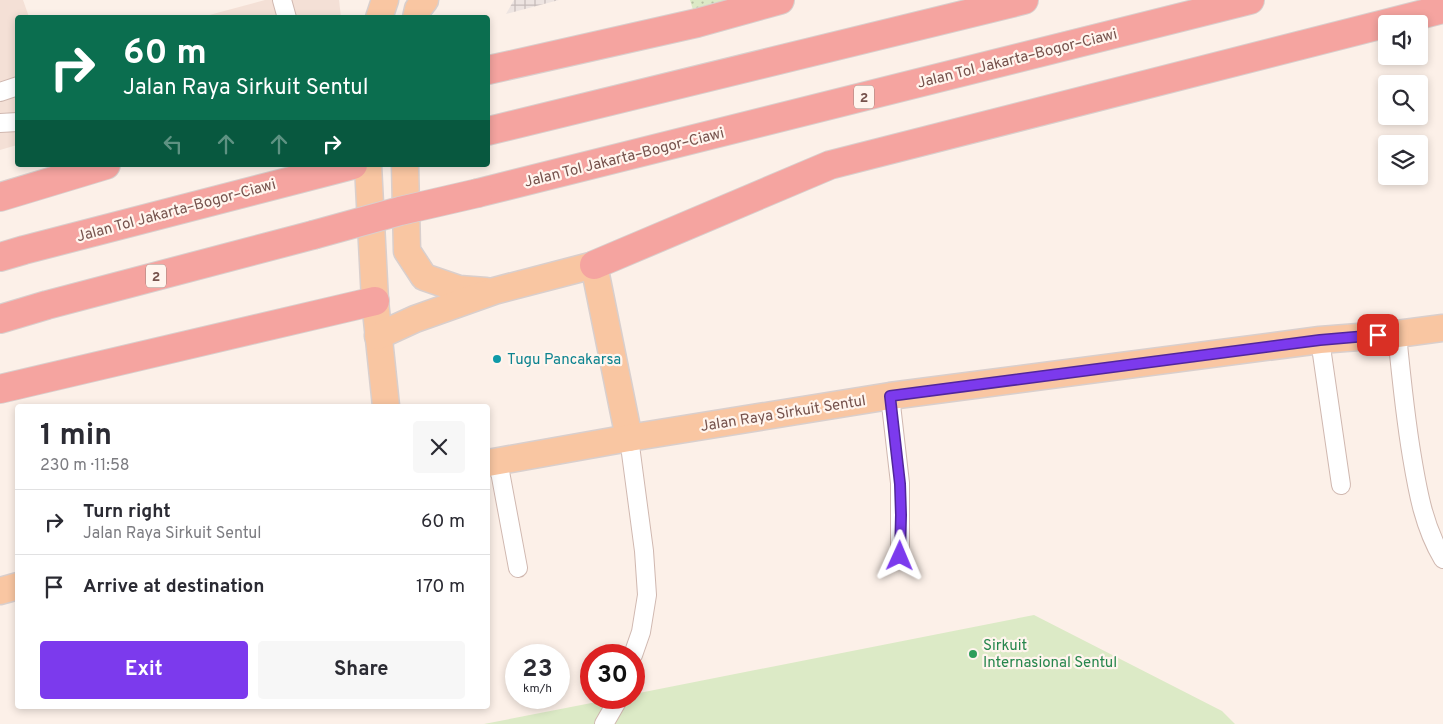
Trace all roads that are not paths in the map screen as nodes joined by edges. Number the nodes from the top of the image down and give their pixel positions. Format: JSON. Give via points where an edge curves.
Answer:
{"nodes":[{"id":1,"x":385,"y":0,"type":"edge"},
{"id":2,"x":425,"y":0,"type":"edge"},
{"id":3,"x":780,"y":0,"type":"edge"},
{"id":4,"x":1024,"y":0,"type":"edge"},
{"id":5,"x":1250,"y":0,"type":"edge"},
{"id":6,"x":1443,"y":9,"type":"edge"},
{"id":7,"x":380,"y":15,"type":"edge"},
{"id":8,"x":417,"y":15,"type":"edge"},
{"id":9,"x":490,"y":70,"type":"edge"},
{"id":10,"x":15,"y":87,"type":"edge"},
{"id":11,"x":0,"y":92,"type":"edge"},
{"id":12,"x":15,"y":122,"type":"edge"},
{"id":13,"x":0,"y":123,"type":"edge"},
{"id":14,"x":490,"y":132,"type":"edge"},
{"id":15,"x":99,"y":167,"type":"edge"},
{"id":16,"x":345,"y":167,"type":"edge"},
{"id":17,"x":368,"y":167,"type":"edge"},
{"id":18,"x":405,"y":167,"type":"edge"},
{"id":19,"x":0,"y":197,"type":"edge"},
{"id":20,"x":0,"y":257,"type":"edge"},
{"id":21,"x":594,"y":265,"type":"junction"},
{"id":22,"x":494,"y":291,"type":"junction"},
{"id":23,"x":375,"y":301,"type":"junction"},
{"id":24,"x":0,"y":319,"type":"edge"},
{"id":25,"x":1443,"y":328,"type":"edge"},
{"id":26,"x":1397,"y":334,"type":"junction"},
{"id":27,"x":378,"y":336,"type":"junction"},
{"id":28,"x":1320,"y":340,"type":"junction"},
{"id":29,"x":0,"y":390,"type":"edge"},
{"id":30,"x":890,"y":396,"type":"junction"},
{"id":31,"x":386,"y":404,"type":"edge"},
{"id":32,"x":630,"y":438,"type":"junction"},
{"id":33,"x":493,"y":462,"type":"edge"},
{"id":34,"x":1341,"y":485,"type":"dead end"},
{"id":35,"x":900,"y":556,"type":"dead end"},
{"id":36,"x":1443,"y":559,"type":"edge"},
{"id":37,"x":518,"y":568,"type":"dead end"},
{"id":38,"x":15,"y":587,"type":"edge"},
{"id":39,"x":0,"y":591,"type":"edge"},
{"id":40,"x":637,"y":644,"type":"edge"},
{"id":41,"x":613,"y":709,"type":"edge"},
{"id":42,"x":604,"y":724,"type":"edge"}],
"edges":[{"from":1,"to":7,"type":"main road"},
{"from":2,"to":8,"type":"main road"},
{"from":3,"to":9,"type":"highway","via":[[697,23]]},
{"from":4,"to":14,"type":"highway"},
{"from":5,"to":24,"type":"highway","name":"Jalan Tol Jakarta–Bogor–Ciawi","number":"2","bridge":true,"via":[[400,211]]},
{"from":6,"to":21,"type":"highway","via":[[830,165]]},
{"from":10,"to":11,"type":"street"},
{"from":12,"to":13,"type":"street"},
{"from":15,"to":19,"type":"highway"},
{"from":16,"to":20,"type":"highway","name":"Jalan Tol Jakarta–Bogor–Ciawi"},
{"from":17,"to":23,"type":"main road"},
{"from":18,"to":22,"type":"main road","via":[[407,251],[424,277],[459,289]]},
{"from":21,"to":22,"type":"main road"},
{"from":21,"to":32,"type":"main road"},
{"from":22,"to":27,"type":"main road"},
{"from":23,"to":27,"type":"main road"},
{"from":23,"to":29,"type":"highway"},
{"from":25,"to":26,"type":"main road","name":"Jalan Raya Sirkuit Sentul"},
{"from":26,"to":28,"type":"main road","name":"Jalan Raya Sirkuit Sentul"},
{"from":26,"to":36,"type":"street","via":[[1418,496],[1426,523]]},
{"from":27,"to":31,"type":"main road"},
{"from":28,"to":30,"type":"main road","name":"Jalan Raya Sirkuit Sentul"},
{"from":28,"to":34,"type":"street"},
{"from":30,"to":32,"type":"main road","name":"Jalan Raya Sirkuit Sentul"},
{"from":30,"to":35,"type":"street","via":[[900,484]]},
{"from":32,"to":33,"type":"main road","name":"Jalan Raya Sirkuit Sentul"},
{"from":32,"to":40,"type":"street","via":[[647,595]]},
{"from":33,"to":37,"type":"street"},
{"from":38,"to":39,"type":"main road"},
{"from":41,"to":42,"type":"street"}]}
